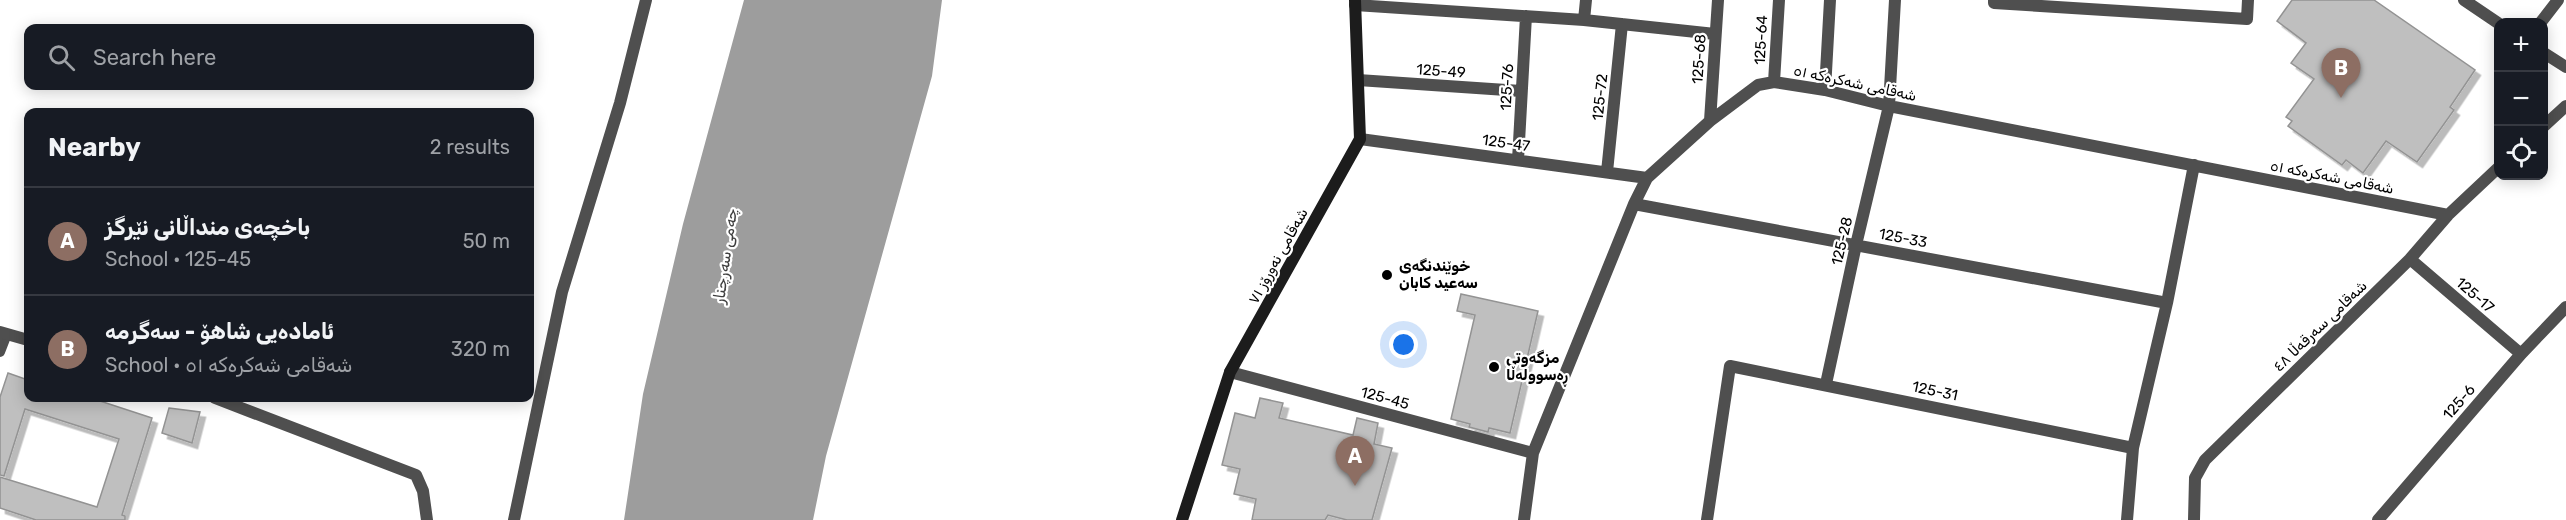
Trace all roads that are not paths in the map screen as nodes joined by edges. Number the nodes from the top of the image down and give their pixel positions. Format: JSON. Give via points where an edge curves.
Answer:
{"nodes":[{"id":1,"x":646,"y":0,"type":"edge"},
{"id":2,"x":1586,"y":0,"type":"edge"},
{"id":3,"x":1718,"y":0,"type":"edge"},
{"id":4,"x":1779,"y":0,"type":"edge"},
{"id":5,"x":1830,"y":0,"type":"edge"},
{"id":6,"x":1895,"y":0,"type":"edge"},
{"id":7,"x":2248,"y":0,"type":"edge"},
{"id":8,"x":2464,"y":0,"type":"edge"},
{"id":9,"x":2558,"y":0,"type":"edge"},
{"id":10,"x":1994,"y":1,"type":"edge"},
{"id":11,"x":1355,"y":2,"type":"edge"},
{"id":12,"x":1526,"y":16,"type":"junction"},
{"id":13,"x":2544,"y":18,"type":"edge"},
{"id":14,"x":1584,"y":20,"type":"junction"},
{"id":15,"x":2494,"y":20,"type":"edge"},
{"id":16,"x":1622,"y":24,"type":"junction"},
{"id":17,"x":1715,"y":34,"type":"junction"},
{"id":18,"x":2548,"y":55,"type":"edge"},
{"id":19,"x":2566,"y":67,"type":"edge"},
{"id":20,"x":1358,"y":80,"type":"junction"},
{"id":21,"x":1774,"y":82,"type":"junction"},
{"id":22,"x":1825,"y":90,"type":"junction"},
{"id":23,"x":1521,"y":91,"type":"junction"},
{"id":24,"x":1889,"y":106,"type":"junction"},
{"id":25,"x":2566,"y":106,"type":"edge"},
{"id":26,"x":1710,"y":121,"type":"junction"},
{"id":27,"x":2548,"y":122,"type":"edge"},
{"id":28,"x":1360,"y":139,"type":"junction"},
{"id":29,"x":1518,"y":160,"type":"junction"},
{"id":30,"x":2194,"y":165,"type":"junction"},
{"id":31,"x":1607,"y":172,"type":"junction"},
{"id":32,"x":2494,"y":173,"type":"edge"},
{"id":33,"x":1647,"y":178,"type":"junction"},
{"id":34,"x":1634,"y":204,"type":"junction"},
{"id":35,"x":2448,"y":215,"type":"junction"},
{"id":36,"x":1856,"y":245,"type":"junction"},
{"id":37,"x":2410,"y":259,"type":"junction"},
{"id":38,"x":2167,"y":303,"type":"junction"},
{"id":39,"x":2566,"y":307,"type":"edge"},
{"id":40,"x":3,"y":333,"type":"edge"},
{"id":41,"x":24,"y":339,"type":"edge"},
{"id":42,"x":0,"y":352,"type":"edge"},
{"id":43,"x":2521,"y":354,"type":"junction"},
{"id":44,"x":1230,"y":372,"type":"junction"},
{"id":45,"x":1826,"y":384,"type":"junction"},
{"id":46,"x":225,"y":402,"type":"edge"},
{"id":47,"x":2133,"y":448,"type":"junction"},
{"id":48,"x":1533,"y":453,"type":"junction"},
{"id":49,"x":427,"y":520,"type":"edge"},
{"id":50,"x":514,"y":520,"type":"edge"},
{"id":51,"x":1182,"y":520,"type":"edge"},
{"id":52,"x":1524,"y":520,"type":"edge"},
{"id":53,"x":1707,"y":520,"type":"edge"},
{"id":54,"x":2127,"y":520,"type":"edge"},
{"id":55,"x":2194,"y":520,"type":"edge"},
{"id":56,"x":2378,"y":520,"type":"edge"}],
"edges":[{"from":1,"to":50,"type":"street","via":[[620,103],[562,292]]},
{"from":2,"to":14,"type":"street"},
{"from":3,"to":17,"type":"street","name":"125-68"},
{"from":4,"to":21,"type":"street","name":"125-64"},
{"from":5,"to":22,"type":"street"},
{"from":6,"to":24,"type":"street","name":"125-28"},
{"from":7,"to":10,"type":"street","via":[[2247,19]]},
{"from":8,"to":15,"type":"street"},
{"from":9,"to":13,"type":"street"},
{"from":11,"to":12,"type":"street"},
{"from":11,"to":20,"type":"street"},
{"from":12,"to":14,"type":"street"},
{"from":12,"to":23,"type":"street","name":"125-76"},
{"from":14,"to":16,"type":"street"},
{"from":16,"to":17,"type":"street"},
{"from":16,"to":31,"type":"street","name":"125-72"},
{"from":17,"to":26,"type":"street","name":"125-68"},
{"from":18,"to":19,"type":"street"},
{"from":20,"to":23,"type":"street","name":"125-49"},
{"from":20,"to":28,"type":"street"},
{"from":21,"to":22,"type":"street","name":"شەقامی شەکرەکە ٥١"},
{"from":21,"to":26,"type":"street","name":"شەقامی شەکرەکە ٥١","via":[[1758,85]]},
{"from":22,"to":24,"type":"street","name":"شەقامی شەکرەکە ٥١"},
{"from":23,"to":29,"type":"street","name":"125-76"},
{"from":24,"to":30,"type":"street","name":"شەقامی شەکرەکە ٥١"},
{"from":24,"to":36,"type":"street","name":"125-28"},
{"from":25,"to":27,"type":"street"},
{"from":26,"to":33,"type":"street","name":"شەقامی شەکرەکە ٥١"},
{"from":28,"to":29,"type":"street","name":"125-47"},
{"from":28,"to":44,"type":"street","name":"شەقامی نەورۆز ٧١"},
{"from":29,"to":31,"type":"street","name":"125-47"},
{"from":30,"to":35,"type":"street","name":"شەقامی شەکرەکە ٥١"},
{"from":30,"to":38,"type":"street"},
{"from":31,"to":33,"type":"street","name":"125-47"},
{"from":32,"to":35,"type":"street","name":"شەقامی سەرقەڵا ٤٨"},
{"from":33,"to":34,"type":"street","name":"شەقامی شەکرەکە ٥١"},
{"from":34,"to":36,"type":"street","name":"125-33"},
{"from":34,"to":48,"type":"street","name":"شەقامی شەکرەکە ٥١"},
{"from":35,"to":37,"type":"street","name":"شەقامی سەرقەڵا ٤٨"},
{"from":36,"to":38,"type":"street","name":"125-33"},
{"from":36,"to":45,"type":"street","name":"125-28"},
{"from":37,"to":43,"type":"street","name":"125-17"},
{"from":37,"to":55,"type":"street","name":"شەقامی سەرقەڵا ٤٨","via":[[2205,460],[2195,478]]},
{"from":38,"to":47,"type":"street"},
{"from":39,"to":43,"type":"street","name":"125-6"},
{"from":40,"to":41,"type":"street"},
{"from":40,"to":42,"type":"lane"},
{"from":43,"to":56,"type":"street","name":"125-6"},
{"from":44,"to":48,"type":"street","name":"125-45"},
{"from":44,"to":51,"type":"street","name":"شەقامی نەورۆز ٧١"},
{"from":45,"to":47,"type":"street","name":"125-31"},
{"from":45,"to":53,"type":"street","name":"125-31","via":[[1730,366]]},
{"from":46,"to":49,"type":"street","via":[[416,475],[423,491]]},
{"from":47,"to":54,"type":"street"},
{"from":48,"to":52,"type":"street","name":"شەقامی شەکرەکە ٥١"}]}
